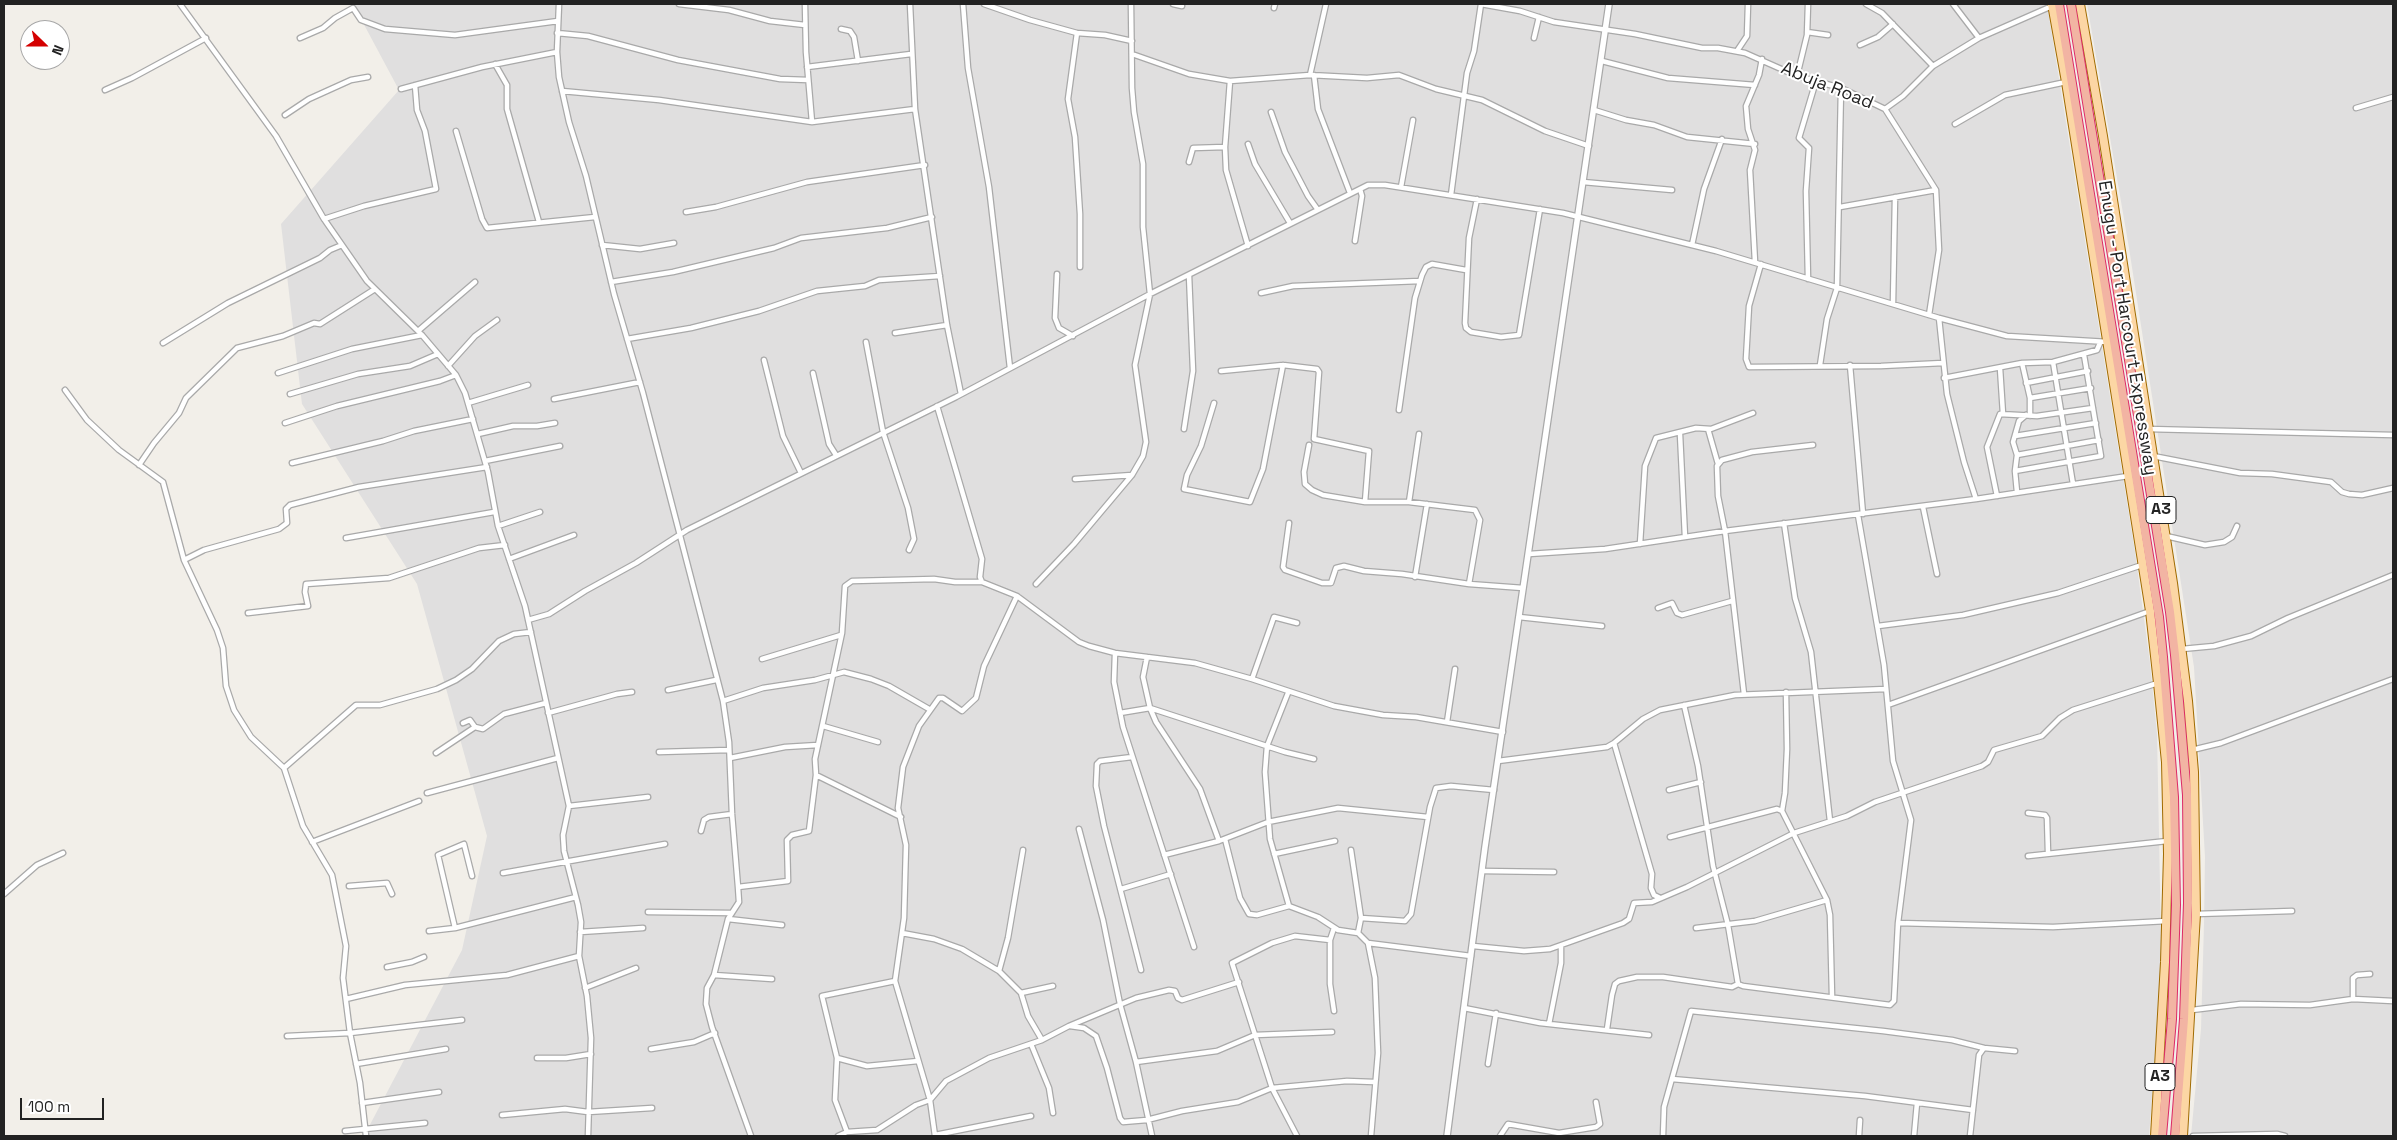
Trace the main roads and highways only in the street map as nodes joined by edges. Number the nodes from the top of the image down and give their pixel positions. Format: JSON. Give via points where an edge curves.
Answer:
{"nodes":[{"id":1,"x":2054,"y":4,"type":"edge"},
{"id":2,"x":2071,"y":4,"type":"edge"},
{"id":3,"x":2080,"y":4,"type":"edge"},
{"id":4,"x":2163,"y":1019,"type":"junction"},
{"id":5,"x":2172,"y":1019,"type":"junction"},
{"id":6,"x":2187,"y":1020,"type":"junction"},
{"id":7,"x":2155,"y":1136,"type":"edge"},
{"id":8,"x":2162,"y":1136,"type":"edge"},
{"id":9,"x":2175,"y":1136,"type":"edge"},
{"id":10,"x":2183,"y":1136,"type":"edge"}],
"edges":[{"from":1,"to":4,"type":"main road","name":"Enugu - Port Harcourt Expressway","number":"A3","via":[[2104,342],[2150,611],[2158,683],[2166,762],[2167,921]]},
{"from":1,"to":5,"type":"highway","name":"Enugu - Port Harcourt Expressway","number":"A3","via":[[2162,649],[2174,797],[2176,905]]},
{"from":2,"to":6,"type":"highway","name":"Enugu - Port Harcourt Expressway","number":"A3","via":[[2171,621],[2187,794]]},
{"from":3,"to":6,"type":"main road","name":"Enugu - Port Harcourt Expressway","number":"A3","via":[[2182,649],[2192,750],[2196,914],[2192,1010]]},
{"from":4,"to":5,"type":"highway"},
{"from":4,"to":7,"type":"main road","name":"Enugu - Port Harcourt Expressway","number":"A3"},
{"from":5,"to":8,"type":"highway","name":"Enugu - Port Harcourt Expressway"},
{"from":6,"to":9,"type":"highway","name":"Enugu - Port Harcourt Expressway"},
{"from":6,"to":10,"type":"main road","name":"Enugu - Port Harcourt Expressway","number":"A3"}]}
